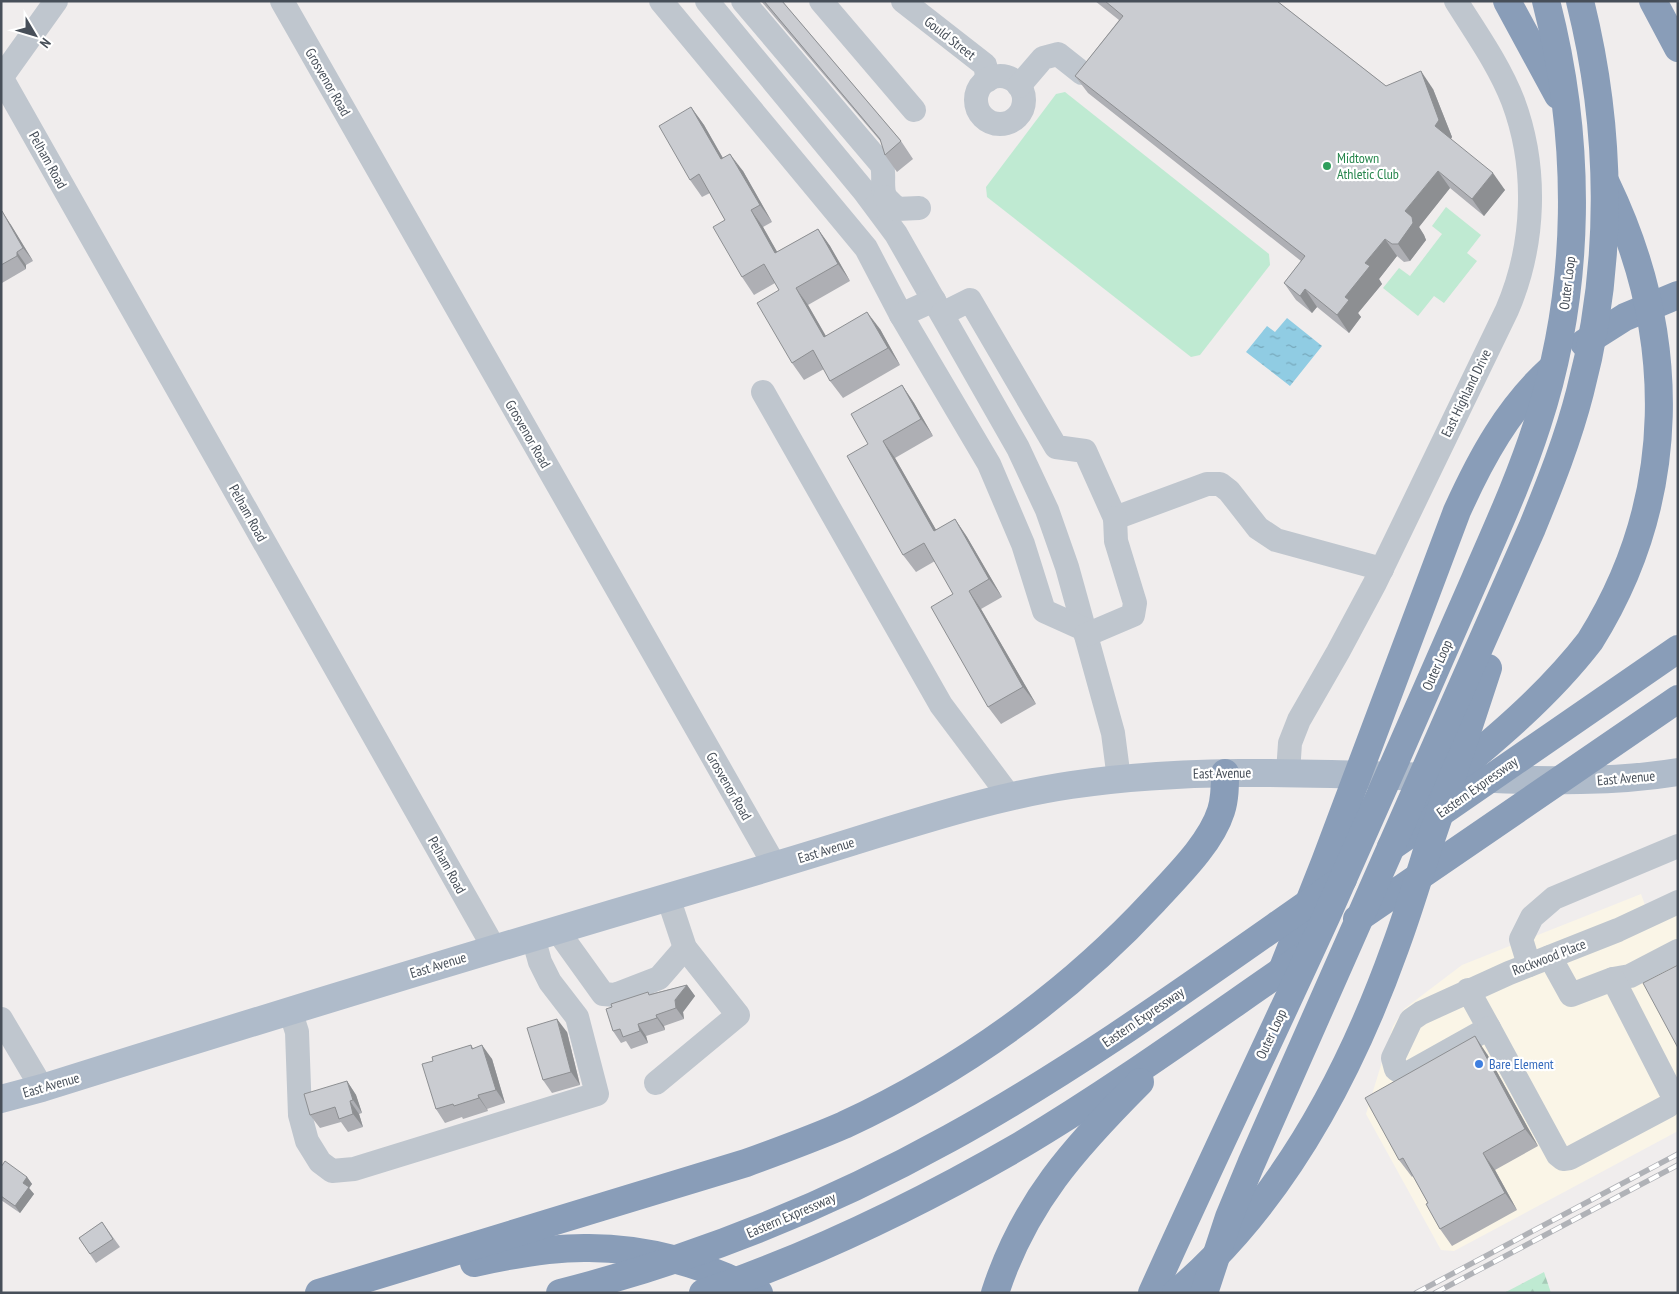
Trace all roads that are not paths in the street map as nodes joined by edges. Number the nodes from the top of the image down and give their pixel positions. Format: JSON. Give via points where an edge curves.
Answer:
{"nodes":[{"id":1,"x":56,"y":1,"type":"edge"},
{"id":2,"x":282,"y":1,"type":"edge"},
{"id":3,"x":743,"y":1,"type":"edge"},
{"id":4,"x":821,"y":1,"type":"edge"},
{"id":5,"x":903,"y":1,"type":"edge"},
{"id":6,"x":1456,"y":1,"type":"edge"},
{"id":7,"x":1508,"y":1,"type":"edge"},
{"id":8,"x":1546,"y":1,"type":"edge"},
{"id":9,"x":1580,"y":1,"type":"edge"},
{"id":10,"x":1653,"y":1,"type":"edge"},
{"id":11,"x":707,"y":2,"type":"edge"},
{"id":12,"x":668,"y":9,"type":"edge"},
{"id":13,"x":1678,"y":48,"type":"edge"},
{"id":14,"x":1082,"y":73,"type":"edge"},
{"id":15,"x":1,"y":78,"type":"edge"},
{"id":16,"x":988,"y":80,"type":"junction"},
{"id":17,"x":1019,"y":86,"type":"junction"},
{"id":18,"x":914,"y":110,"type":"dead end"},
{"id":19,"x":808,"y":124,"type":"junction"},
{"id":20,"x":780,"y":145,"type":"junction"},
{"id":21,"x":1611,"y":191,"type":"junction"},
{"id":22,"x":881,"y":202,"type":"junction"},
{"id":23,"x":919,"y":208,"type":"dead end"},
{"id":24,"x":1674,"y":297,"type":"edge"},
{"id":25,"x":938,"y":307,"type":"junction"},
{"id":26,"x":901,"y":315,"type":"junction"},
{"id":27,"x":763,"y":392,"type":"dead end"},
{"id":28,"x":1056,"y":448,"type":"junction"},
{"id":29,"x":1022,"y":455,"type":"junction"},
{"id":30,"x":989,"y":464,"type":"junction"},
{"id":31,"x":1544,"y":500,"type":"junction"},
{"id":32,"x":1115,"y":518,"type":"junction"},
{"id":33,"x":1382,"y":569,"type":"junction"},
{"id":34,"x":1085,"y":632,"type":"junction"},
{"id":35,"x":1678,"y":649,"type":"edge"},
{"id":36,"x":1678,"y":699,"type":"edge"},
{"id":37,"x":1678,"y":772,"type":"edge"},
{"id":38,"x":1225,"y":773,"type":"junction"},
{"id":39,"x":1288,"y":773,"type":"junction"},
{"id":40,"x":1119,"y":779,"type":"junction"},
{"id":41,"x":1010,"y":797,"type":"junction"},
{"id":42,"x":1678,"y":846,"type":"edge"},
{"id":43,"x":775,"y":866,"type":"junction"},
{"id":44,"x":668,"y":897,"type":"junction"},
{"id":45,"x":1678,"y":902,"type":"edge"},
{"id":46,"x":545,"y":934,"type":"junction"},
{"id":47,"x":1246,"y":946,"type":"junction"},
{"id":48,"x":494,"y":948,"type":"junction"},
{"id":49,"x":685,"y":948,"type":"junction"},
{"id":50,"x":1678,"y":951,"type":"edge"},
{"id":51,"x":1540,"y":961,"type":"junction"},
{"id":52,"x":1613,"y":979,"type":"junction"},
{"id":53,"x":1468,"y":990,"type":"junction"},
{"id":54,"x":290,"y":1010,"type":"junction"},
{"id":55,"x":1,"y":1019,"type":"edge"},
{"id":56,"x":1206,"y":1023,"type":"junction"},
{"id":57,"x":1489,"y":1028,"type":"junction"},
{"id":58,"x":656,"y":1083,"type":"dead end"},
{"id":59,"x":42,"y":1088,"type":"junction"},
{"id":60,"x":1,"y":1099,"type":"edge"},
{"id":61,"x":1176,"y":1239,"type":"junction"},
{"id":62,"x":319,"y":1293,"type":"edge"},
{"id":63,"x":334,"y":1293,"type":"edge"},
{"id":64,"x":560,"y":1293,"type":"edge"},
{"id":65,"x":703,"y":1293,"type":"edge"},
{"id":66,"x":759,"y":1293,"type":"edge"},
{"id":67,"x":995,"y":1293,"type":"edge"},
{"id":68,"x":1152,"y":1293,"type":"edge"},
{"id":69,"x":1176,"y":1293,"type":"edge"},
{"id":70,"x":1204,"y":1293,"type":"edge"}],
"edges":[{"from":1,"to":15,"type":"street"},
{"from":2,"to":43,"type":"street","name":"Grosvenor Road"},
{"from":3,"to":22,"type":"street","via":[[879,162],[883,172]]},
{"from":4,"to":18,"type":"street"},
{"from":5,"to":16,"type":"street","name":"Gould Street","via":[[985,66]]},
{"from":6,"to":33,"type":"street","name":"East Highland Drive","via":[[1500,73],[1519,120],[1529,172],[1527,237],[1520,275],[1507,310]]},
{"from":7,"to":21,"type":"highway"},
{"from":8,"to":61,"type":"highway","name":"Outer Loop","via":[[1567,108],[1572,223],[1564,311],[1538,423],[1515,487],[1326,915]]},
{"from":9,"to":31,"type":"highway","via":[[1595,76],[1602,134],[1603,248],[1596,316],[1580,391]]},
{"from":10,"to":13,"type":"highway"},
{"from":11,"to":12,"type":"street"},
{"from":11,"to":19,"type":"street"},
{"from":12,"to":20,"type":"street"},
{"from":14,"to":17,"type":"street","via":[[1058,54],[1043,58]]},
{"from":15,"to":48,"type":"street","name":"Pelham Road"},
{"from":16,"to":17,"type":"street","via":[[1008,78]]},
{"from":16,"to":17,"type":"street","via":[[978,91],[977,106],[985,119],[991,122],[1006,123],[1019,115],[1024,100]]},
{"from":19,"to":20,"type":"street"},
{"from":19,"to":22,"type":"street"},
{"from":20,"to":26,"type":"street","via":[[866,248]]},
{"from":21,"to":24,"type":"highway"},
{"from":21,"to":47,"type":"highway","via":[[1627,224],[1659,315],[1670,384],[1671,434],[1663,488],[1648,539],[1630,579],[1609,616],[1579,655],[1536,700],[1483,749]]},
{"from":22,"to":23,"type":"street","via":[[896,209]]},
{"from":22,"to":25,"type":"street"},
{"from":24,"to":61,"type":"highway","via":[[1625,317],[1553,367],[1496,435],[1476,472],[1448,532],[1325,862]]},
{"from":25,"to":26,"type":"street"},
{"from":25,"to":28,"type":"street","via":[[970,300]]},
{"from":25,"to":29,"type":"street"},
{"from":26,"to":30,"type":"street"},
{"from":27,"to":41,"type":"street","via":[[941,705]]},
{"from":28,"to":29,"type":"street"},
{"from":28,"to":32,"type":"street","via":[[1085,451]]},
{"from":29,"to":30,"type":"street"},
{"from":29,"to":34,"type":"street","via":[[1058,538]]},
{"from":30,"to":34,"type":"street","via":[[1023,544],[1044,611]]},
{"from":31,"to":69,"type":"highway","via":[[1395,948],[1343,1069],[1318,1117],[1260,1206],[1230,1242]]},
{"from":31,"to":70,"type":"highway","via":[[1240,1190]]},
{"from":32,"to":33,"type":"street","via":[[1207,484],[1220,484],[1258,528],[1276,540]]},
{"from":32,"to":34,"type":"street","via":[[1116,540],[1135,603],[1133,615]]},
{"from":33,"to":39,"type":"street","name":"East Highland Drive","via":[[1298,720],[1290,744]]},
{"from":34,"to":40,"type":"street","via":[[1113,733]]},
{"from":35,"to":47,"type":"highway","name":"Eastern Expressway"},
{"from":36,"to":56,"type":"highway"},
{"from":37,"to":39,"type":"main road","name":"East Avenue","via":[[1597,780],[1537,781]]},
{"from":38,"to":39,"type":"main road","name":"East Avenue"},
{"from":38,"to":40,"type":"main road","name":"East Avenue"},
{"from":38,"to":62,"type":"highway","via":[[1222,809],[1214,826],[1146,910],[1100,954],[1028,1014],[926,1082],[843,1125],[746,1163]]},
{"from":40,"to":41,"type":"main road","name":"East Avenue"},
{"from":41,"to":43,"type":"main road","name":"East Avenue"},
{"from":42,"to":51,"type":"street","via":[[1554,898],[1532,917],[1521,939]]},
{"from":43,"to":44,"type":"main road","name":"East Avenue"},
{"from":44,"to":46,"type":"main road","name":"East Avenue"},
{"from":44,"to":49,"type":"street"},
{"from":45,"to":51,"type":"street","name":"Rockwood Place"},
{"from":46,"to":48,"type":"main road","name":"East Avenue"},
{"from":46,"to":49,"type":"street","via":[[603,994],[615,995],[659,978]]},
{"from":46,"to":54,"type":"street","via":[[540,962],[550,982],[577,1018],[597,1094],[354,1169],[332,1171],[320,1162],[307,1141],[300,1115],[298,1032]]},
{"from":47,"to":64,"type":"highway","name":"Eastern Expressway","via":[[1050,1078],[976,1124],[900,1165],[731,1240]]},
{"from":48,"to":54,"type":"main road","name":"East Avenue"},
{"from":49,"to":58,"type":"street","via":[[738,1015]]},
{"from":50,"to":52,"type":"street","via":[[1630,976]]},
{"from":51,"to":52,"type":"street","via":[[1571,995]]},
{"from":51,"to":53,"type":"street","name":"Rockwood Place"},
{"from":52,"to":57,"type":"street","via":[[1672,1094],[1672,1101],[1570,1158],[1563,1159],[1558,1155]]},
{"from":53,"to":57,"type":"street"},
{"from":53,"to":57,"type":"street","name":"Rockwood Place","via":[[1411,1020],[1393,1058],[1396,1069],[1405,1075]]},
{"from":54,"to":59,"type":"main road","name":"East Avenue"},
{"from":55,"to":59,"type":"street"},
{"from":56,"to":65,"type":"highway","via":[[1062,1119],[946,1186],[843,1237]]},
{"from":56,"to":67,"type":"highway","via":[[1163,1060],[1081,1142],[1038,1199]]},
{"from":59,"to":60,"type":"main road","name":"East Avenue"},
{"from":61,"to":68,"type":"highway","name":"Outer Loop"},
{"from":63,"to":66,"type":"highway","via":[[510,1255],[583,1248],[674,1259],[715,1272]]}]}
